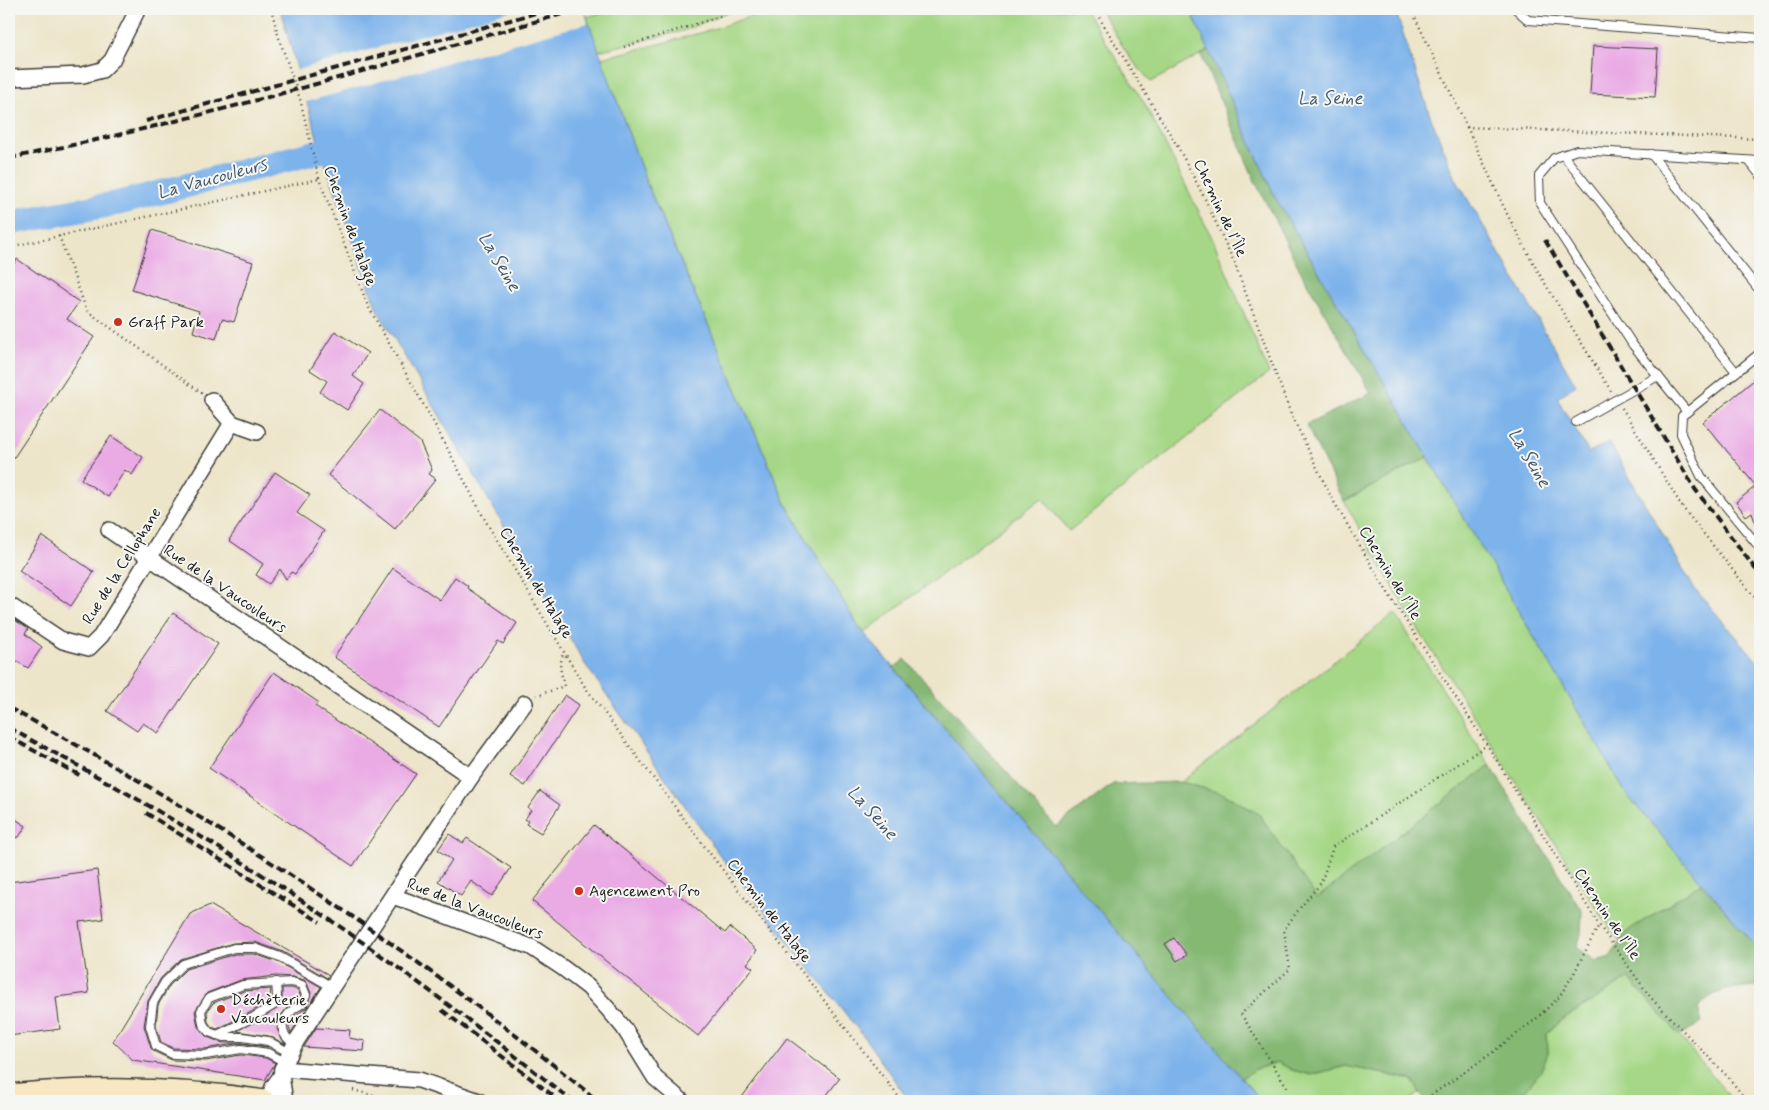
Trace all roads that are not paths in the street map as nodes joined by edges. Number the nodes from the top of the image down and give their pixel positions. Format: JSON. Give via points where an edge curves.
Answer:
{"nodes":[{"id":1,"x":138,"y":9,"type":"edge"},
{"id":2,"x":1516,"y":9,"type":"edge"},
{"id":3,"x":1760,"y":38,"type":"edge"},
{"id":4,"x":9,"y":78,"type":"edge"},
{"id":5,"x":1651,"y":154,"type":"junction"},
{"id":6,"x":1563,"y":155,"type":"junction"},
{"id":7,"x":1749,"y":161,"type":"junction"},
{"id":8,"x":1760,"y":161,"type":"edge"},
{"id":9,"x":1760,"y":175,"type":"edge"},
{"id":10,"x":1760,"y":291,"type":"edge"},
{"id":11,"x":1760,"y":353,"type":"edge"},
{"id":12,"x":1736,"y":372,"type":"junction"},
{"id":13,"x":1658,"y":376,"type":"junction"},
{"id":14,"x":212,"y":400,"type":"road end"},
{"id":15,"x":1687,"y":412,"type":"junction"},
{"id":16,"x":1576,"y":422,"type":"dead end"},
{"id":17,"x":232,"y":423,"type":"junction"},
{"id":18,"x":257,"y":432,"type":"dead end"},
{"id":19,"x":109,"y":530,"type":"dead end"},
{"id":20,"x":1760,"y":548,"type":"edge"},
{"id":21,"x":148,"y":558,"type":"junction"},
{"id":22,"x":9,"y":605,"type":"edge"},
{"id":23,"x":525,"y":703,"type":"road end"},
{"id":24,"x":471,"y":777,"type":"junction"},
{"id":25,"x":393,"y":896,"type":"junction"},
{"id":26,"x":276,"y":982,"type":"junction"},
{"id":27,"x":332,"y":988,"type":"junction"},
{"id":28,"x":216,"y":1035,"type":"junction"},
{"id":29,"x":287,"y":1061,"type":"junction"},
{"id":30,"x":9,"y":1095,"type":"edge"},
{"id":31,"x":264,"y":1101,"type":"edge"},
{"id":32,"x":268,"y":1101,"type":"edge"},
{"id":33,"x":285,"y":1101,"type":"edge"},
{"id":34,"x":479,"y":1101,"type":"edge"},
{"id":35,"x":682,"y":1101,"type":"edge"}],
"edges":[{"from":1,"to":4,"type":"street","via":[[112,60],[102,70],[83,75]]},
{"from":2,"to":3,"type":"lane","via":[[1528,20]]},
{"from":5,"to":6,"type":"lane","via":[[1577,150]]},
{"from":5,"to":7,"type":"lane"},
{"from":5,"to":10,"type":"lane"},
{"from":6,"to":12,"type":"lane"},
{"from":6,"to":13,"type":"lane","via":[[1554,158],[1538,176],[1540,203],[1633,344]]},
{"from":7,"to":8,"type":"lane"},
{"from":7,"to":9,"type":"lane"},
{"from":11,"to":12,"type":"lane"},
{"from":12,"to":15,"type":"lane"},
{"from":13,"to":15,"type":"lane"},
{"from":13,"to":16,"type":"lane"},
{"from":14,"to":17,"type":"street"},
{"from":15,"to":20,"type":"lane","via":[[1682,416],[1681,434],[1701,476]]},
{"from":17,"to":18,"type":"street"},
{"from":17,"to":21,"type":"street","name":"Rue de la Cellophane"},
{"from":19,"to":21,"type":"street","name":"Rue de la Vaucouleurs"},
{"from":21,"to":22,"type":"street","name":"Rue de la Cellophane","via":[[101,636],[89,648],[63,641]]},
{"from":21,"to":24,"type":"street","name":"Rue de la Vaucouleurs"},
{"from":23,"to":24,"type":"street","name":"Rue de la Vaucouleurs"},
{"from":24,"to":25,"type":"street","name":"Rue de la Vaucouleurs"},
{"from":25,"to":27,"type":"street"},
{"from":25,"to":35,"type":"street","name":"Rue de la Vaucouleurs","via":[[532,947],[563,968],[588,987],[608,1009],[656,1078]]},
{"from":26,"to":28,"type":"lane","via":[[274,1006]]},
{"from":26,"to":28,"type":"lane","via":[[243,985],[209,998],[201,1011],[203,1024]]},
{"from":26,"to":29,"type":"lane","via":[[302,985],[306,995],[302,1004],[285,1018],[282,1029]]},
{"from":27,"to":29,"type":"street"},
{"from":27,"to":29,"type":"lane","via":[[280,957],[255,948],[234,948],[183,964],[165,982],[153,1003],[150,1026],[156,1046],[172,1054],[206,1055],[241,1049],[268,1053]]},
{"from":28,"to":29,"type":"lane","via":[[268,1041]]},
{"from":29,"to":32,"type":"street"},
{"from":29,"to":33,"type":"street"},
{"from":29,"to":34,"type":"street","via":[[419,1080]]},
{"from":30,"to":31,"type":"main road","via":[[79,1091],[162,1092]]}]}
